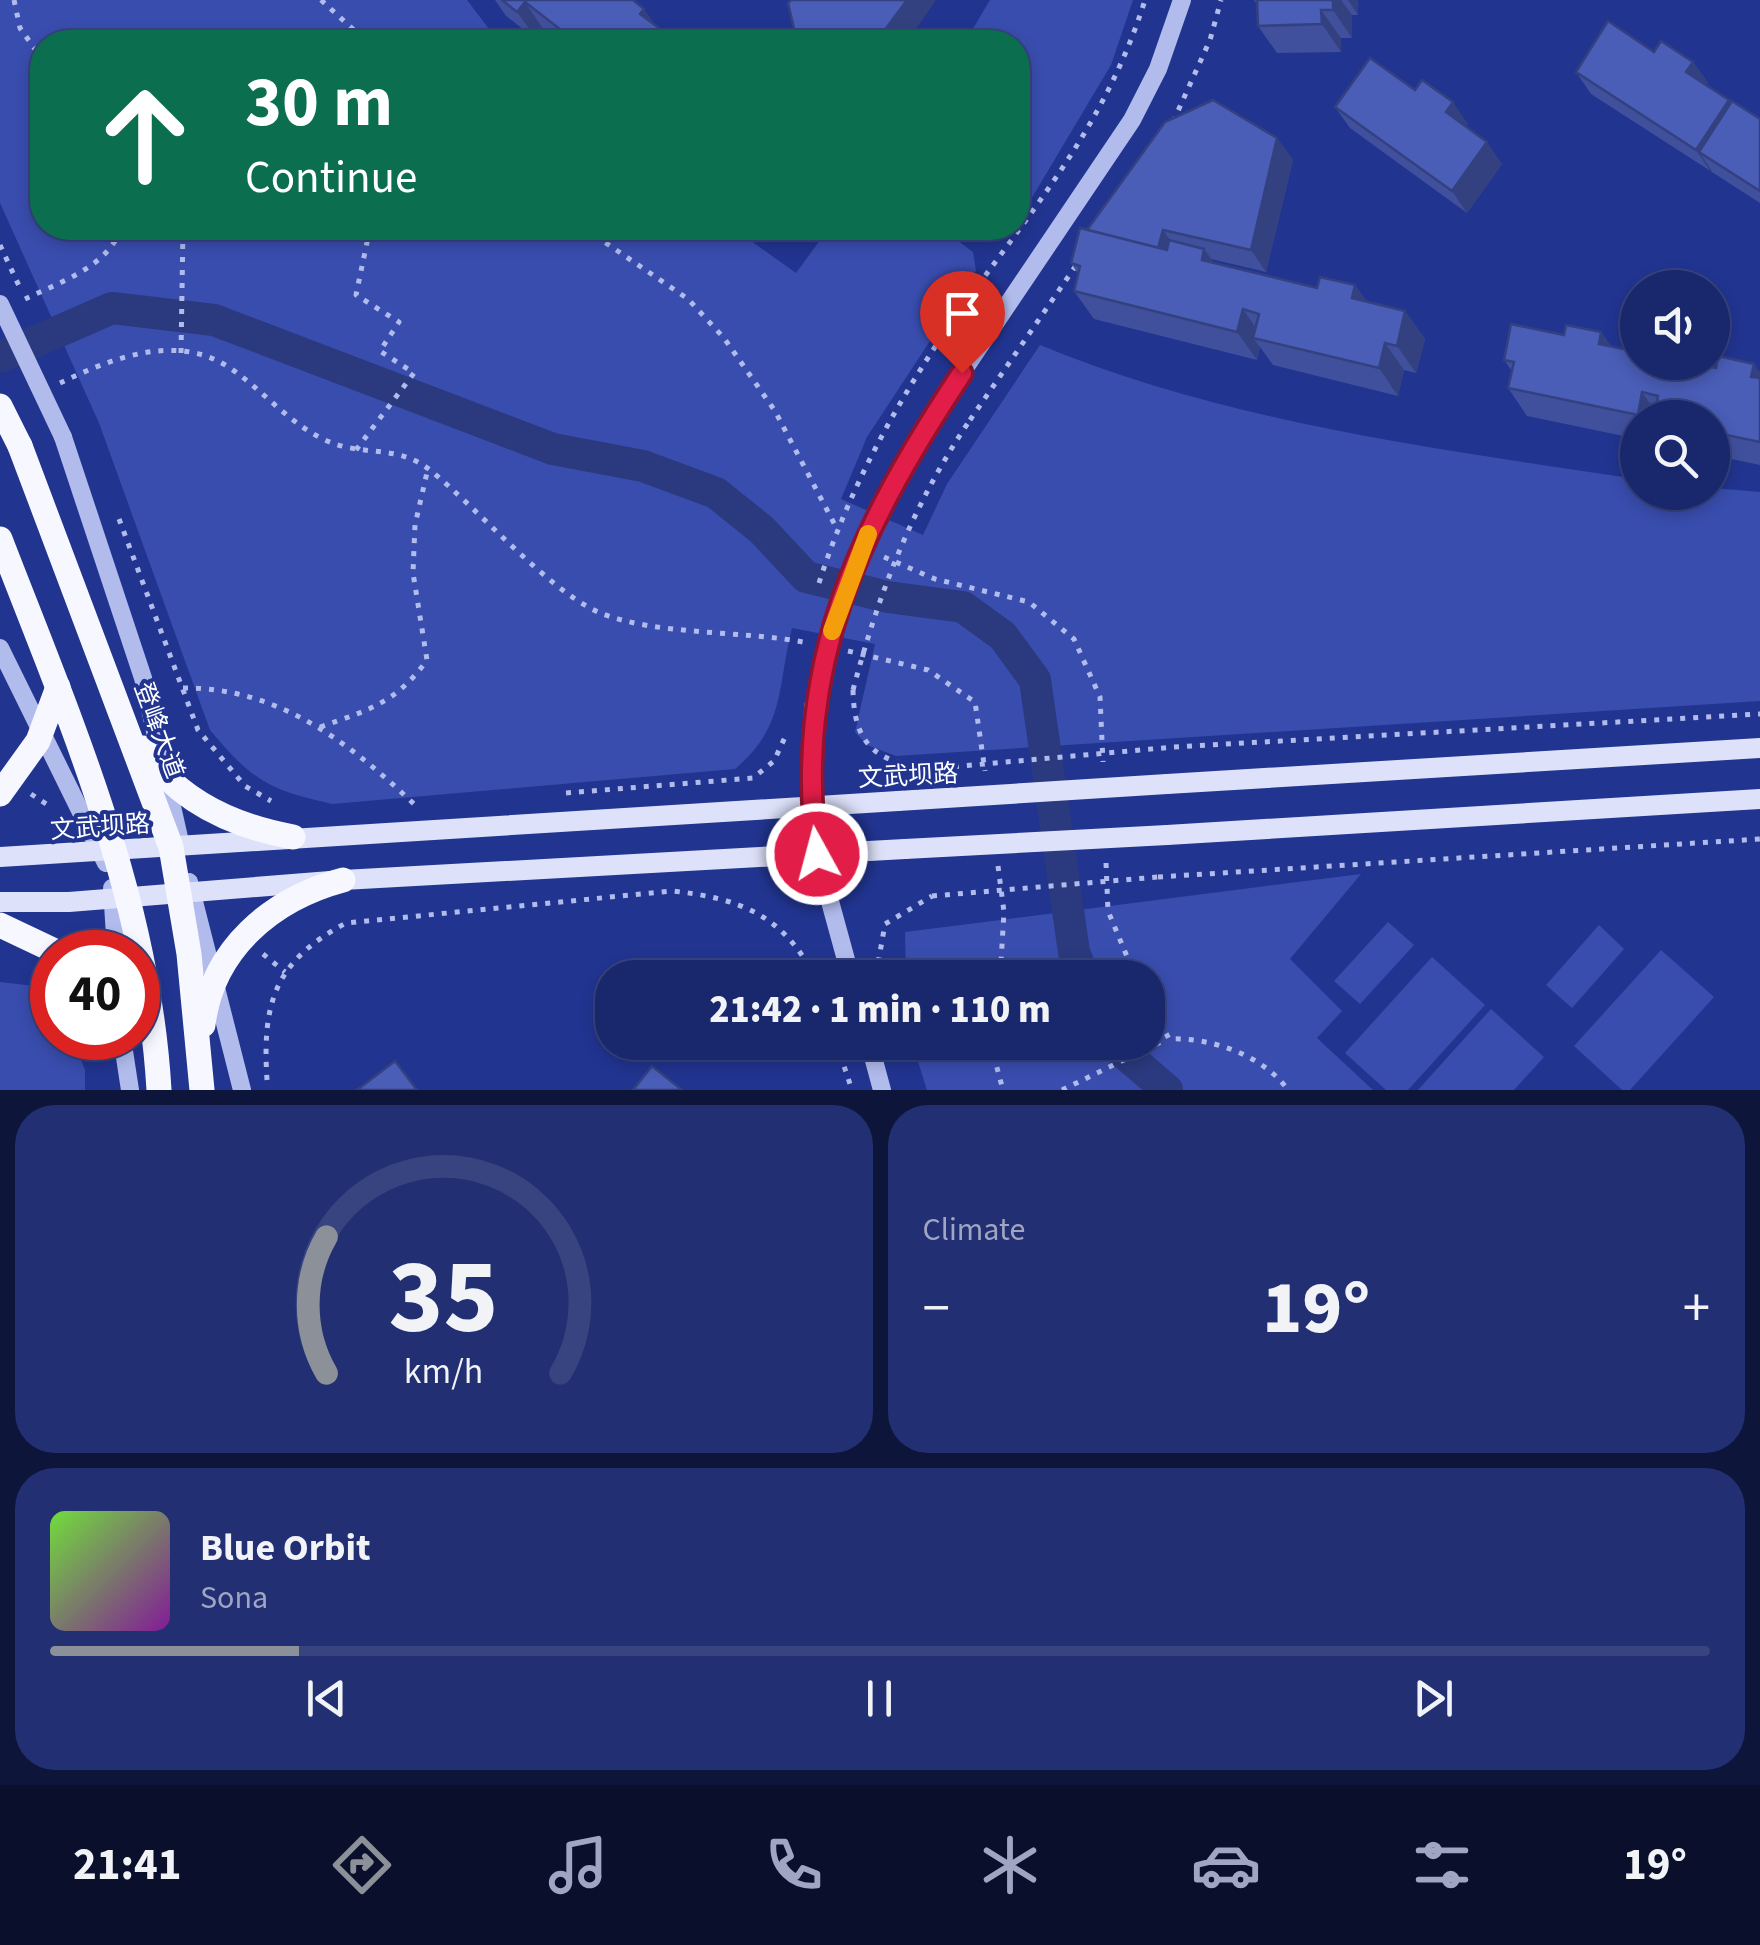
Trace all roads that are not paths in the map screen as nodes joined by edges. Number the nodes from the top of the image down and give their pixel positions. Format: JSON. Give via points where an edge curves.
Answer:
{"nodes":[{"id":1,"x":1182,"y":0,"type":"edge"},
{"id":2,"x":9,"y":303,"type":"edge"},
{"id":3,"x":0,"y":406,"type":"edge"},
{"id":4,"x":0,"y":539,"type":"edge"},
{"id":5,"x":0,"y":648,"type":"edge"},
{"id":6,"x":58,"y":687,"type":"junction"},
{"id":7,"x":120,"y":708,"type":"junction"},
{"id":8,"x":41,"y":734,"type":"junction"},
{"id":9,"x":1760,"y":748,"type":"edge"},
{"id":10,"x":165,"y":776,"type":"junction"},
{"id":11,"x":6,"y":788,"type":"edge"},
{"id":12,"x":1760,"y":799,"type":"edge"},
{"id":13,"x":810,"y":805,"type":"junction"},
{"id":14,"x":293,"y":837,"type":"junction"},
{"id":15,"x":176,"y":846,"type":"junction"},
{"id":16,"x":109,"y":852,"type":"junction"},
{"id":17,"x":817,"y":854,"type":"junction"},
{"id":18,"x":0,"y":858,"type":"edge"},
{"id":19,"x":343,"y":880,"type":"junction"},
{"id":20,"x":185,"y":891,"type":"junction"},
{"id":21,"x":121,"y":896,"type":"junction"},
{"id":22,"x":0,"y":902,"type":"edge"},
{"id":23,"x":0,"y":924,"type":"edge"},
{"id":24,"x":118,"y":930,"type":"edge"},
{"id":25,"x":129,"y":930,"type":"edge"},
{"id":26,"x":30,"y":939,"type":"edge"},
{"id":27,"x":846,"y":960,"type":"edge"},
{"id":28,"x":215,"y":983,"type":"junction"},
{"id":29,"x":125,"y":1060,"type":"edge"},
{"id":30,"x":158,"y":1060,"type":"edge"},
{"id":31,"x":200,"y":1060,"type":"junction"},
{"id":32,"x":874,"y":1060,"type":"edge"},
{"id":33,"x":130,"y":1090,"type":"edge"},
{"id":34,"x":160,"y":1090,"type":"edge"},
{"id":35,"x":202,"y":1090,"type":"edge"},
{"id":36,"x":242,"y":1090,"type":"edge"},
{"id":37,"x":882,"y":1090,"type":"edge"}],
"edges":[{"from":1,"to":13,"type":"street","bridge":true,"via":[[1132,120],[886,495],[840,602],[813,707]]},
{"from":2,"to":10,"type":"street","bridge":true,"via":[[63,437],[143,678]]},
{"from":3,"to":7,"type":"main road","name":"登峰大道","bridge":true},
{"from":4,"to":6,"type":"main road"},
{"from":5,"to":8,"type":"street"},
{"from":6,"to":8,"type":"main road"},
{"from":6,"to":16,"type":"main road","via":[[100,795]]},
{"from":7,"to":10,"type":"main road"},
{"from":7,"to":15,"type":"main road","name":"登峰大道"},
{"from":8,"to":11,"type":"main road"},
{"from":8,"to":16,"type":"street"},
{"from":9,"to":13,"type":"main road","name":"文武坝路","bridge":true},
{"from":10,"to":14,"type":"main road","via":[[235,823]]},
{"from":10,"to":15,"type":"street"},
{"from":12,"to":17,"type":"main road","bridge":true},
{"from":13,"to":14,"type":"main road","name":"文武坝路"},
{"from":13,"to":17,"type":"street"},
{"from":14,"to":15,"type":"main road","name":"文武坝路"},
{"from":15,"to":16,"type":"main road","name":"文武坝路"},
{"from":15,"to":20,"type":"main road","name":"登峰大道"},
{"from":16,"to":18,"type":"main road","name":"文武坝路"},
{"from":16,"to":21,"type":"main road"},
{"from":17,"to":19,"type":"main road"},
{"from":17,"to":27,"type":"street"},
{"from":19,"to":20,"type":"main road"},
{"from":19,"to":28,"type":"main road","via":[[270,912],[233,950]]},
{"from":20,"to":21,"type":"main road"},
{"from":20,"to":28,"type":"street"},
{"from":20,"to":31,"type":"main road","name":"登峰大道"},
{"from":21,"to":22,"type":"main road"},
{"from":21,"to":24,"type":"street"},
{"from":21,"to":25,"type":"main road"},
{"from":23,"to":26,"type":"main road"},
{"from":28,"to":31,"type":"main road"},
{"from":28,"to":36,"type":"street"},
{"from":29,"to":33,"type":"street"},
{"from":30,"to":34,"type":"main road"},
{"from":31,"to":35,"type":"main road","name":"登峰大道"},
{"from":32,"to":37,"type":"street"}]}
